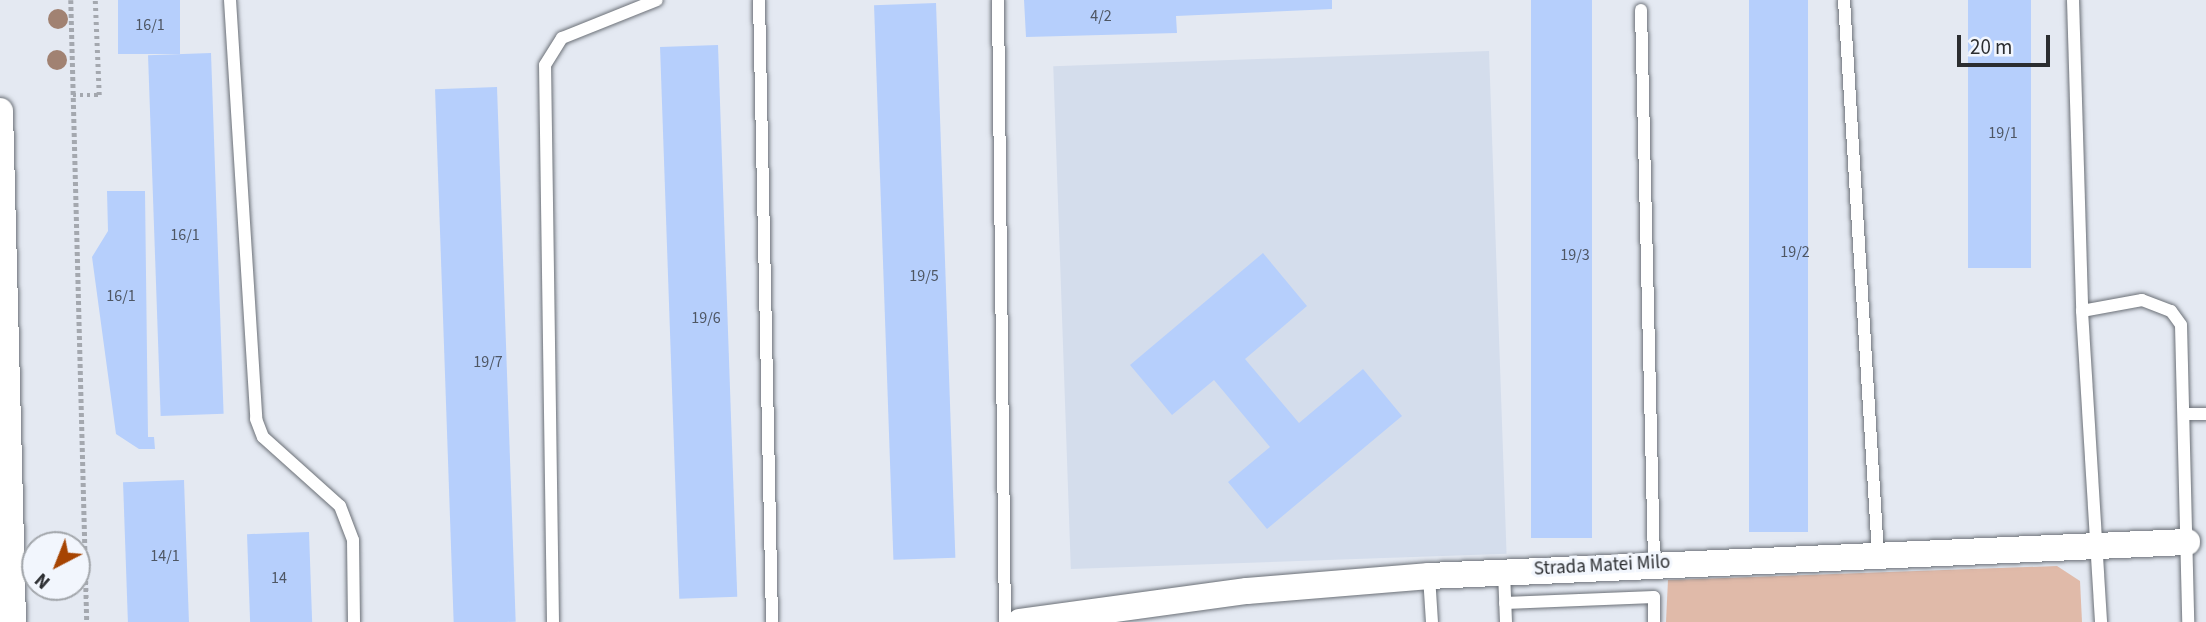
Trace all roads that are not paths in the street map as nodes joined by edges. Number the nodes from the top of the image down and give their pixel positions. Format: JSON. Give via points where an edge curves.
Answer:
{"nodes":[{"id":1,"x":230,"y":0,"type":"edge"},
{"id":2,"x":657,"y":0,"type":"edge"},
{"id":3,"x":759,"y":0,"type":"edge"},
{"id":4,"x":999,"y":0,"type":"edge"},
{"id":5,"x":1844,"y":0,"type":"edge"},
{"id":6,"x":2073,"y":0,"type":"edge"},
{"id":7,"x":1641,"y":10,"type":"dead end"},
{"id":8,"x":0,"y":111,"type":"edge"},
{"id":9,"x":2082,"y":310,"type":"junction"},
{"id":10,"x":2187,"y":414,"type":"junction"},
{"id":11,"x":2206,"y":414,"type":"edge"},
{"id":12,"x":2187,"y":542,"type":"junction"},
{"id":13,"x":2098,"y":546,"type":"junction"},
{"id":14,"x":1878,"y":555,"type":"junction"},
{"id":15,"x":1654,"y":563,"type":"junction"},
{"id":16,"x":1504,"y":572,"type":"junction"},
{"id":17,"x":1429,"y":576,"type":"junction"},
{"id":18,"x":1506,"y":603,"type":"junction"},
{"id":19,"x":1097,"y":616,"type":"edge"},
{"id":20,"x":13,"y":622,"type":"edge"},
{"id":21,"x":354,"y":622,"type":"edge"},
{"id":22,"x":553,"y":622,"type":"edge"},
{"id":23,"x":772,"y":622,"type":"edge"},
{"id":24,"x":1005,"y":622,"type":"edge"},
{"id":25,"x":1020,"y":622,"type":"edge"},
{"id":26,"x":1432,"y":622,"type":"edge"},
{"id":27,"x":1506,"y":622,"type":"edge"},
{"id":28,"x":1654,"y":622,"type":"edge"},
{"id":29,"x":2101,"y":622,"type":"edge"},
{"id":30,"x":2188,"y":622,"type":"edge"}],
"edges":[{"from":1,"to":21,"type":"lane","via":[[256,419],[263,437],[340,506],[353,540]]},
{"from":2,"to":22,"type":"lane","via":[[562,38],[545,65]]},
{"from":3,"to":23,"type":"lane"},
{"from":4,"to":24,"type":"lane"},
{"from":5,"to":14,"type":"lane"},
{"from":6,"to":9,"type":"lane"},
{"from":7,"to":15,"type":"lane"},
{"from":8,"to":20,"type":"street"},
{"from":9,"to":10,"type":"lane","via":[[2127,299],[2171,310],[2186,356]]},
{"from":9,"to":13,"type":"lane"},
{"from":10,"to":11,"type":"lane"},
{"from":10,"to":12,"type":"lane"},
{"from":12,"to":13,"type":"street","name":"Strada Matei Milo"},
{"from":12,"to":30,"type":"lane"},
{"from":13,"to":14,"type":"street","name":"Strada Matei Milo"},
{"from":13,"to":29,"type":"lane"},
{"from":14,"to":15,"type":"street","name":"Strada Matei Milo"},
{"from":15,"to":16,"type":"street","name":"Strada Matei Milo"},
{"from":16,"to":17,"type":"street","name":"Strada Matei Milo"},
{"from":16,"to":18,"type":"lane"},
{"from":17,"to":19,"type":"street","name":"Strada Matei Milo"},
{"from":17,"to":26,"type":"lane"},
{"from":18,"to":27,"type":"lane"},
{"from":18,"to":28,"type":"lane","via":[[1654,597]]},
{"from":19,"to":25,"type":"street","name":"Strada Matei Milo"}]}
